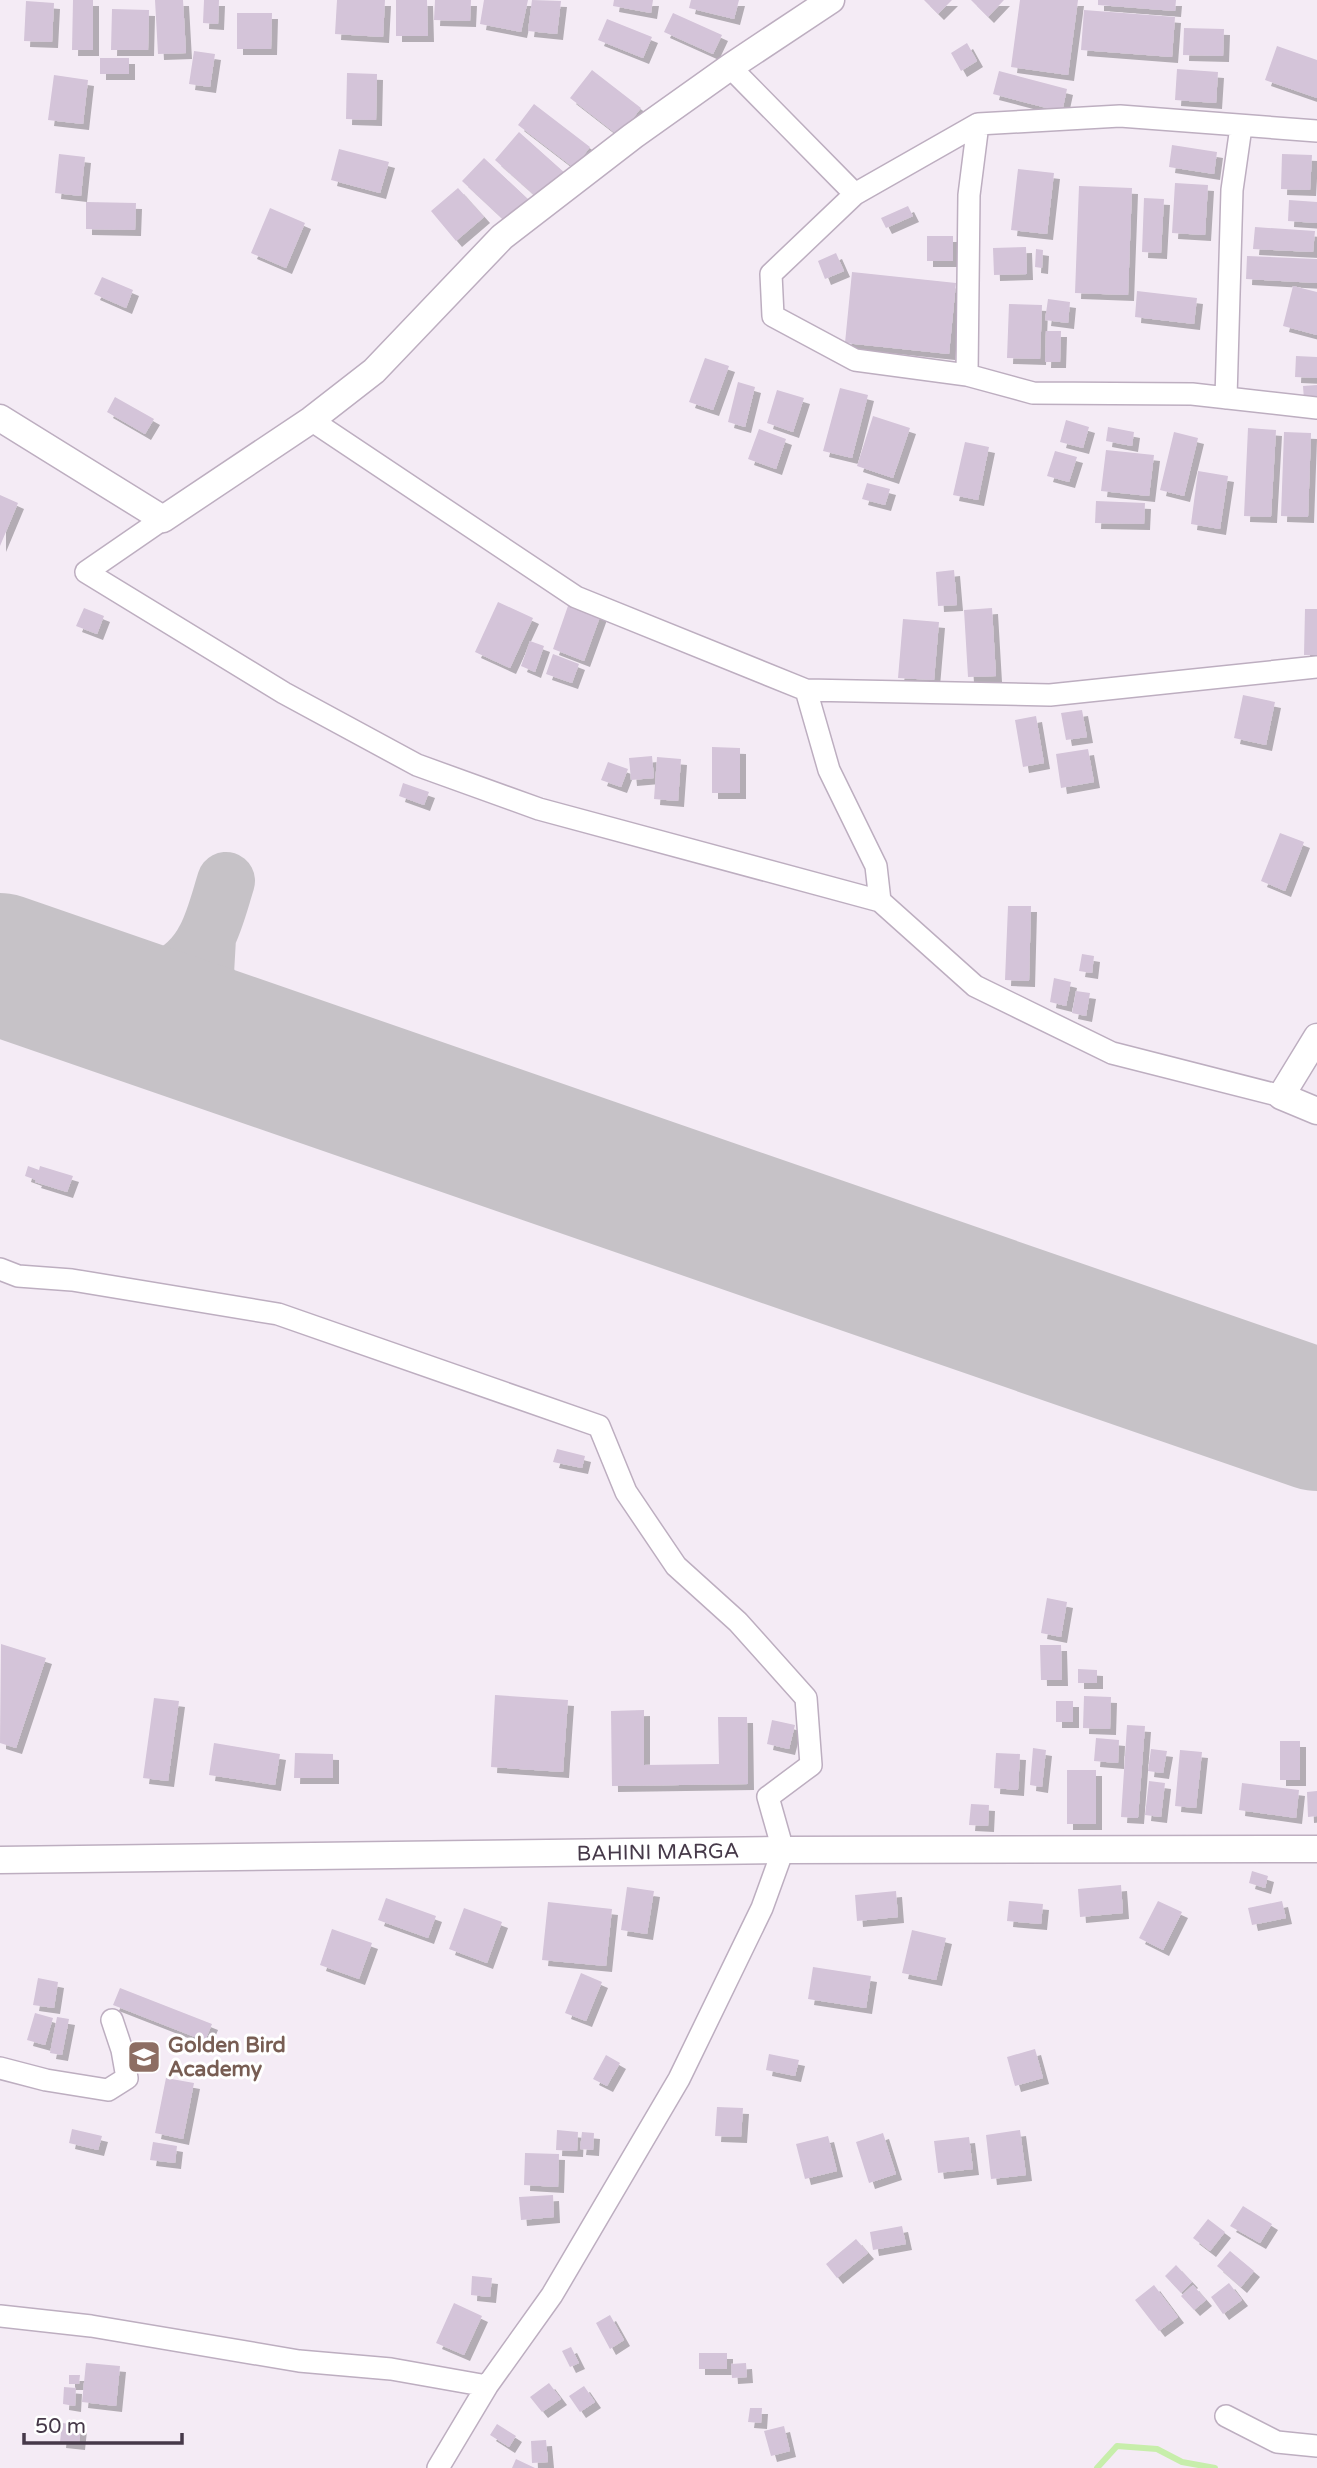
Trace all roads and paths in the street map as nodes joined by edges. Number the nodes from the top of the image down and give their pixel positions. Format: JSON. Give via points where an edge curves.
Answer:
{"nodes":[{"id":1,"x":831,"y":0,"type":"edge"},
{"id":2,"x":730,"y":67,"type":"junction"},
{"id":3,"x":978,"y":124,"type":"junction"},
{"id":4,"x":1241,"y":127,"type":"junction"},
{"id":5,"x":1317,"y":131,"type":"edge"},
{"id":6,"x":855,"y":194,"type":"junction"},
{"id":7,"x":967,"y":375,"type":"junction"},
{"id":8,"x":1226,"y":398,"type":"junction"},
{"id":9,"x":1317,"y":408,"type":"edge"},
{"id":10,"x":0,"y":418,"type":"edge"},
{"id":11,"x":311,"y":420,"type":"junction"},
{"id":12,"x":163,"y":519,"type":"junction"},
{"id":13,"x":1317,"y":667,"type":"edge"},
{"id":14,"x":806,"y":690,"type":"junction"},
{"id":15,"x":880,"y":901,"type":"junction"},
{"id":16,"x":1317,"y":1037,"type":"edge"},
{"id":17,"x":1281,"y":1096,"type":"junction"},
{"id":18,"x":1317,"y":1111,"type":"edge"},
{"id":19,"x":0,"y":1269,"type":"edge"},
{"id":20,"x":1317,"y":1849,"type":"edge"},
{"id":21,"x":783,"y":1850,"type":"junction"},
{"id":22,"x":0,"y":1860,"type":"edge"},
{"id":23,"x":111,"y":2020,"type":"dead end"},
{"id":24,"x":0,"y":2068,"type":"edge"},
{"id":25,"x":0,"y":2316,"type":"edge"},
{"id":26,"x":487,"y":2386,"type":"junction"},
{"id":27,"x":1226,"y":2416,"type":"dead end"},
{"id":28,"x":1317,"y":2446,"type":"edge"},
{"id":29,"x":438,"y":2468,"type":"edge"}],
"edges":[{"from":1,"to":2,"type":"street"},
{"from":2,"to":6,"type":"street"},
{"from":2,"to":11,"type":"street","via":[[502,237],[374,371]]},
{"from":3,"to":4,"type":"street","via":[[1120,116]]},
{"from":3,"to":6,"type":"street"},
{"from":3,"to":7,"type":"street","via":[[969,195]]},
{"from":4,"to":5,"type":"street"},
{"from":4,"to":8,"type":"street","via":[[1232,190]]},
{"from":6,"to":7,"type":"street","via":[[771,274],[773,316],[855,360]]},
{"from":7,"to":8,"type":"street","via":[[1033,393]]},
{"from":8,"to":9,"type":"street"},
{"from":10,"to":12,"type":"street"},
{"from":11,"to":12,"type":"street"},
{"from":11,"to":14,"type":"street","via":[[576,597]]},
{"from":12,"to":15,"type":"street","via":[[86,572],[284,693],[417,765],[539,809]]},
{"from":13,"to":14,"type":"street","via":[[1051,695]]},
{"from":14,"to":15,"type":"street","via":[[829,770],[876,866]]},
{"from":15,"to":17,"type":"street","via":[[975,986],[1112,1053]]},
{"from":16,"to":17,"type":"street"},
{"from":17,"to":18,"type":"street"},
{"from":19,"to":21,"type":"street","via":[[18,1276],[72,1280],[278,1314],[598,1426],[626,1492],[676,1566],[738,1622],[806,1698],[811,1765],[768,1797]]},
{"from":20,"to":21,"type":"street","name":"BAHINI MARGA"},
{"from":21,"to":22,"type":"street","name":"BAHINI MARGA"},
{"from":21,"to":26,"type":"street","via":[[762,1908],[678,2079],[552,2295]]},
{"from":23,"to":24,"type":"street","via":[[127,2078],[108,2090]]},
{"from":25,"to":26,"type":"street"},
{"from":26,"to":29,"type":"street"},
{"from":27,"to":28,"type":"street","via":[[1277,2442]]}]}
